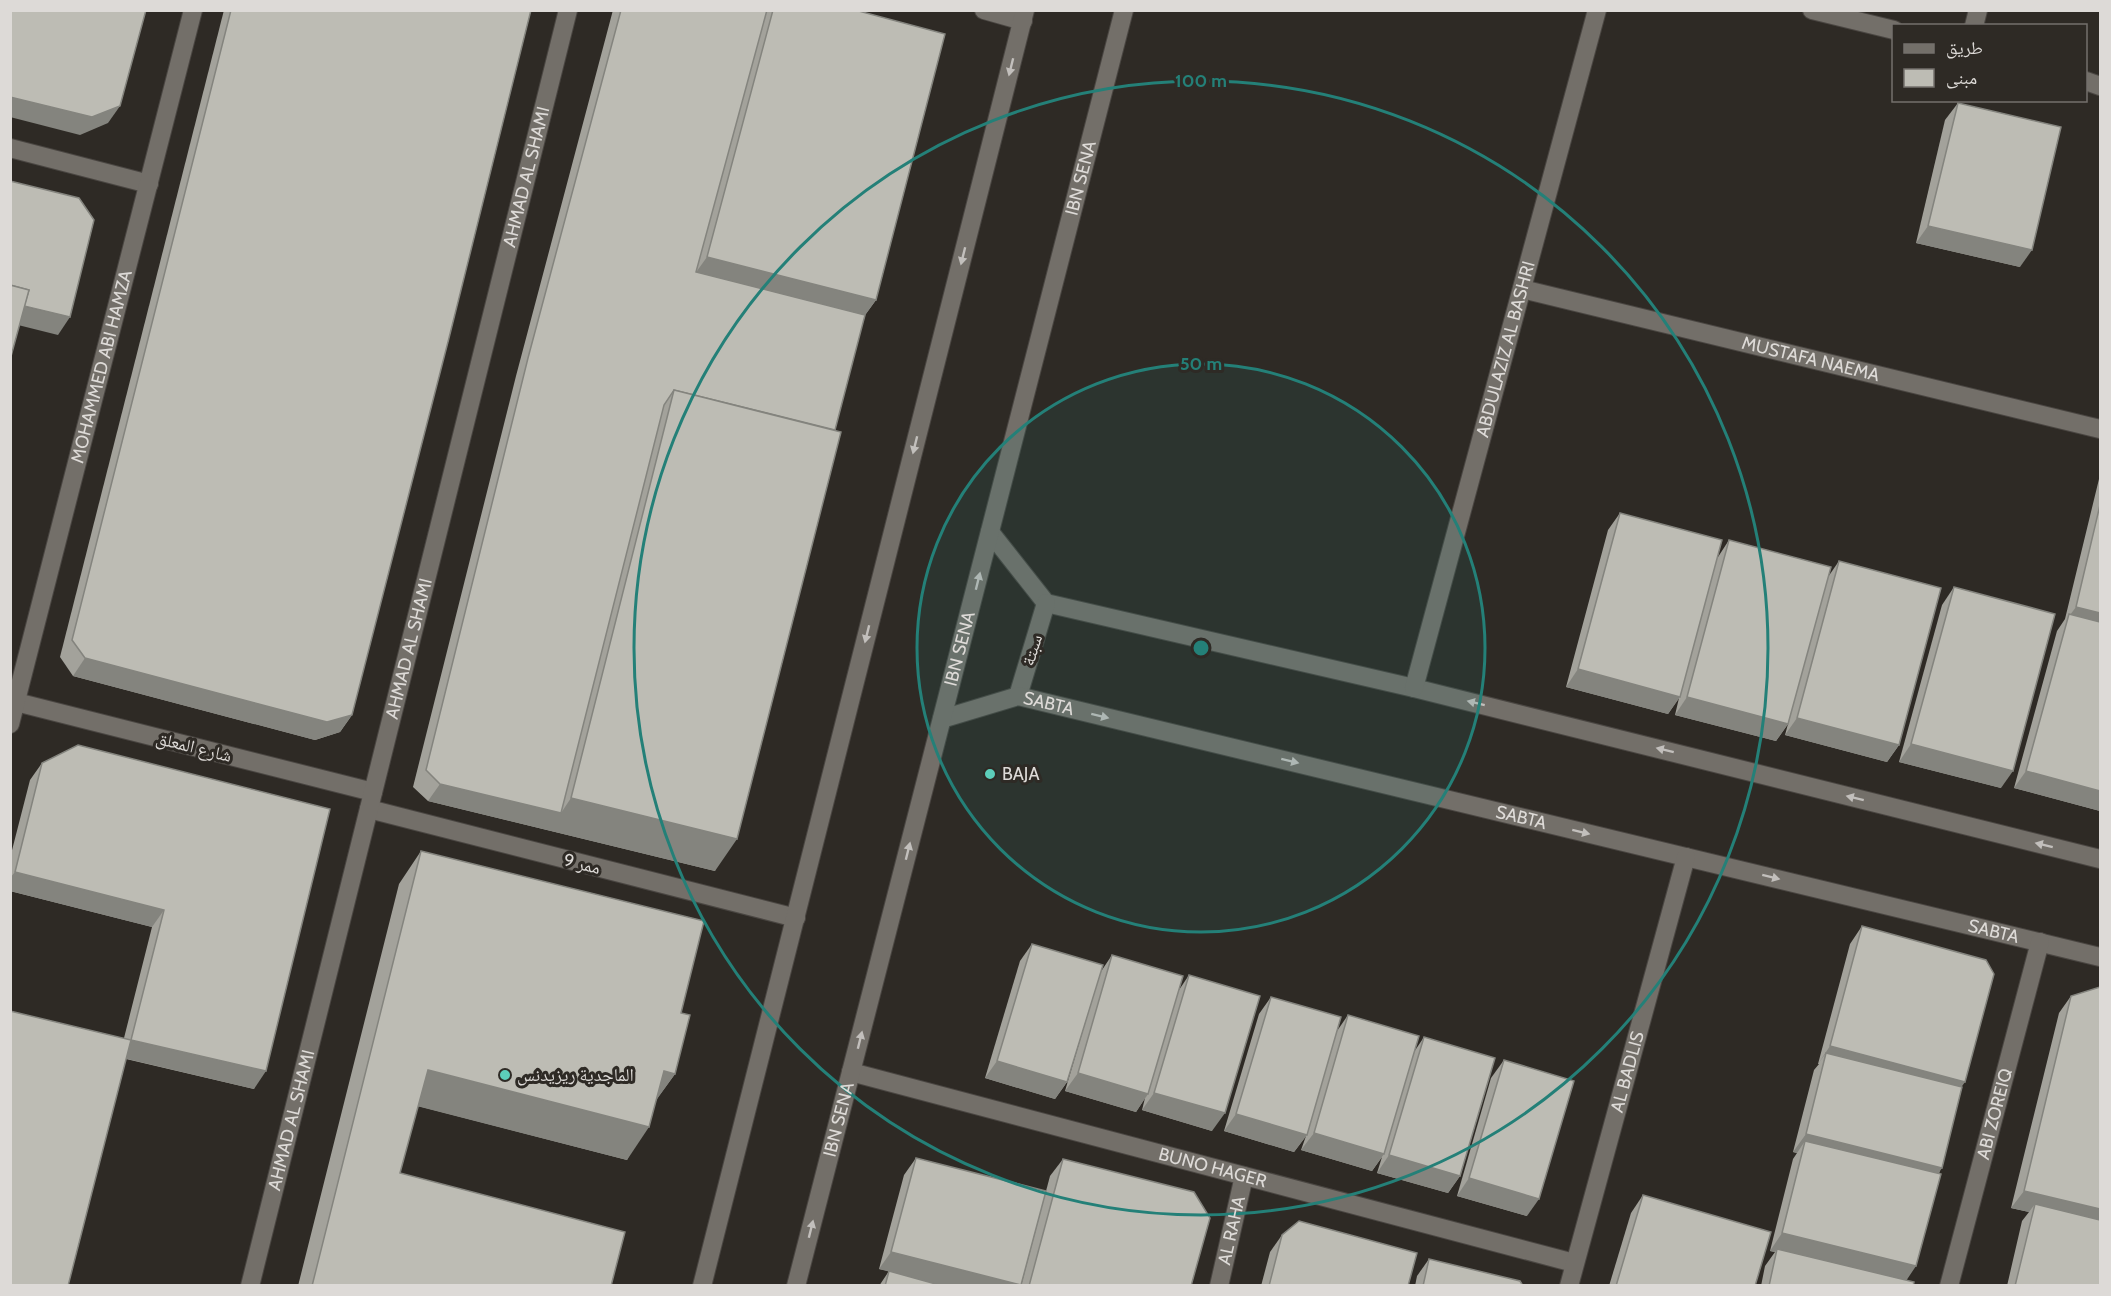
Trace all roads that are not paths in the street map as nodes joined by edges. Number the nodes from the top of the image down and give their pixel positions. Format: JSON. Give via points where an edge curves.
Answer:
{"nodes":[{"id":1,"x":194,"y":10,"type":"edge"},
{"id":2,"x":568,"y":10,"type":"edge"},
{"id":3,"x":984,"y":10,"type":"edge"},
{"id":4,"x":1124,"y":10,"type":"edge"},
{"id":5,"x":1597,"y":10,"type":"edge"},
{"id":6,"x":1812,"y":10,"type":"edge"},
{"id":7,"x":1024,"y":16,"type":"edge"},
{"id":8,"x":1892,"y":30,"type":"edge"},
{"id":9,"x":10,"y":148,"type":"edge"},
{"id":10,"x":149,"y":184,"type":"junction"},
{"id":11,"x":1522,"y":289,"type":"junction"},
{"id":12,"x":2100,"y":429,"type":"edge"},
{"id":13,"x":990,"y":532,"type":"junction"},
{"id":14,"x":1046,"y":603,"type":"junction"},
{"id":15,"x":1414,"y":688,"type":"junction"},
{"id":16,"x":1018,"y":696,"type":"junction"},
{"id":17,"x":16,"y":702,"type":"junction"},
{"id":18,"x":942,"y":719,"type":"junction"},
{"id":19,"x":10,"y":724,"type":"edge"},
{"id":20,"x":371,"y":800,"type":"junction"},
{"id":21,"x":1686,"y":857,"type":"junction"},
{"id":22,"x":2100,"y":859,"type":"edge"},
{"id":23,"x":796,"y":918,"type":"junction"},
{"id":24,"x":2040,"y":942,"type":"junction"},
{"id":25,"x":2100,"y":957,"type":"edge"},
{"id":26,"x":851,"y":1072,"type":"junction"},
{"id":27,"x":1244,"y":1176,"type":"junction"},
{"id":28,"x":1574,"y":1263,"type":"junction"},
{"id":29,"x":250,"y":1286,"type":"edge"},
{"id":30,"x":702,"y":1286,"type":"edge"},
{"id":31,"x":796,"y":1286,"type":"edge"},
{"id":32,"x":1219,"y":1286,"type":"edge"},
{"id":33,"x":1569,"y":1286,"type":"edge"},
{"id":34,"x":1948,"y":1286,"type":"edge"}],
"edges":[{"from":1,"to":10,"type":"street","name":"MOHAMMED ABI HAMZA"},
{"from":2,"to":20,"type":"street","name":"AHMAD AL SHAMI"},
{"from":3,"to":7,"type":"street"},
{"from":4,"to":13,"type":"street","name":"IBN SENA"},
{"from":5,"to":11,"type":"street","name":"ABDULAZIZ AL BASHRI"},
{"from":6,"to":8,"type":"street"},
{"from":7,"to":23,"type":"street","one_way":true},
{"from":9,"to":10,"type":"street"},
{"from":10,"to":17,"type":"street","name":"MOHAMMED ABI HAMZA"},
{"from":11,"to":12,"type":"street","name":"MUSTAFA NAEMA"},
{"from":11,"to":15,"type":"street","name":"ABDULAZIZ AL BASHRI"},
{"from":13,"to":14,"type":"street"},
{"from":18,"to":13,"type":"street","name":"IBN SENA","one_way":true},
{"from":14,"to":15,"type":"street"},
{"from":14,"to":16,"type":"street","name":"سبتة"},
{"from":22,"to":15,"type":"street","one_way":true},
{"from":16,"to":18,"type":"street","name":"SABTA"},
{"from":16,"to":21,"type":"street","name":"SABTA","one_way":true},
{"from":17,"to":19,"type":"street","name":"MOHAMMED ABI HAMZA"},
{"from":17,"to":20,"type":"street","name":"شارع المعلق"},
{"from":26,"to":18,"type":"street","name":"IBN SENA","one_way":true},
{"from":20,"to":23,"type":"street","name":"ممر 9"},
{"from":20,"to":29,"type":"street","name":"AHMAD AL SHAMI"},
{"from":21,"to":24,"type":"street","name":"SABTA","one_way":true},
{"from":21,"to":28,"type":"street","name":"AL BADLIS"},
{"from":23,"to":30,"type":"street"},
{"from":24,"to":25,"type":"street","name":"SABTA"},
{"from":24,"to":34,"type":"street","name":"ABI ZOREIQ"},
{"from":26,"to":27,"type":"street","name":"BUNO HAGER"},
{"from":31,"to":26,"type":"street","name":"IBN SENA","one_way":true},
{"from":27,"to":28,"type":"street","name":"BUNO HAGER"},
{"from":27,"to":32,"type":"street","name":"AL RAHA"},
{"from":28,"to":33,"type":"street","name":"AL BADLIS"}]}
